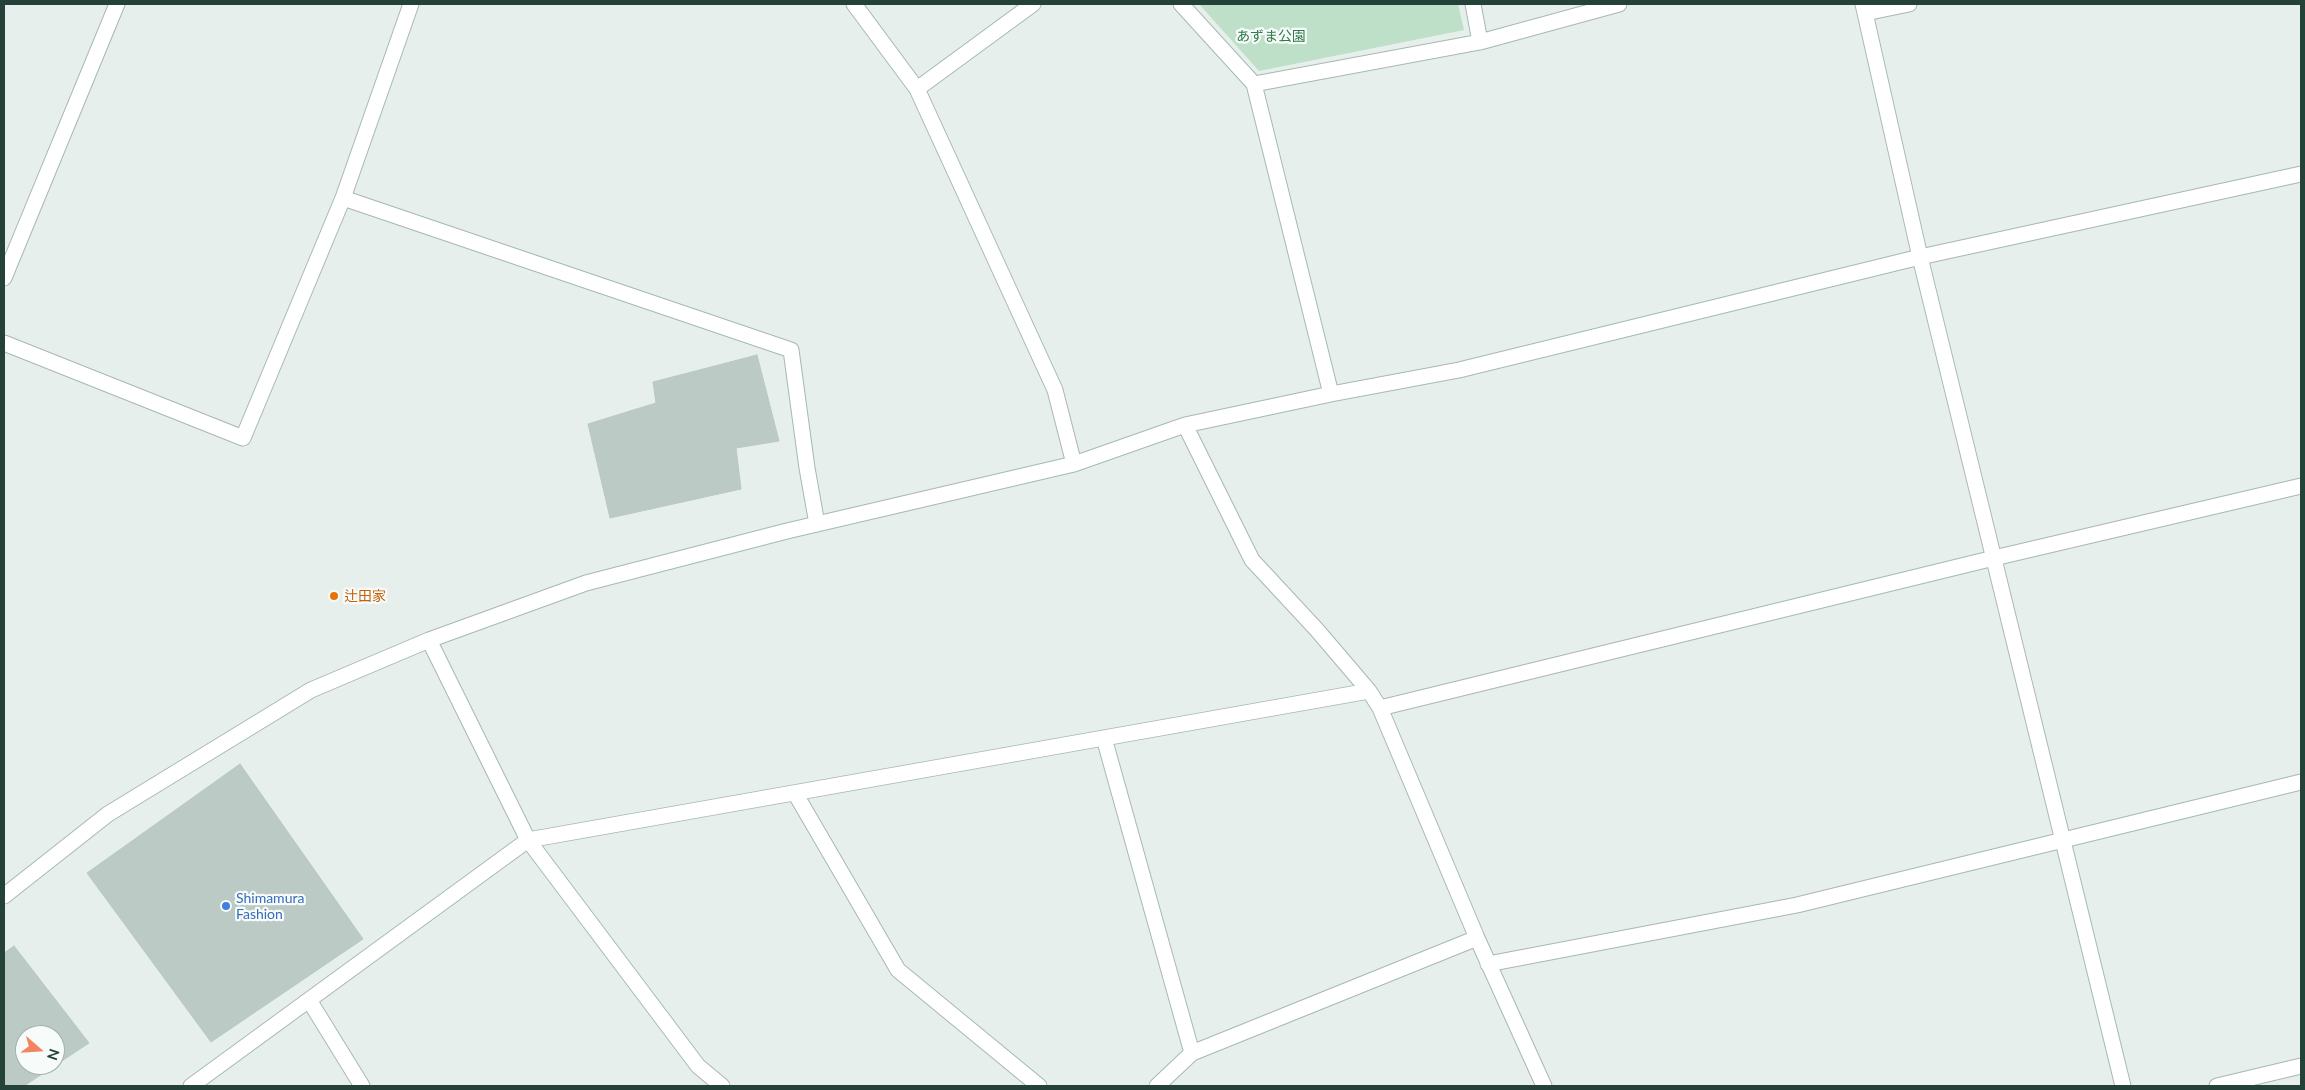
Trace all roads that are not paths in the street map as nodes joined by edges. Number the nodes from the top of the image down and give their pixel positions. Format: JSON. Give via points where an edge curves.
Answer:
{"nodes":[{"id":1,"x":117,"y":4,"type":"edge"},
{"id":2,"x":411,"y":4,"type":"edge"},
{"id":3,"x":854,"y":4,"type":"edge"},
{"id":4,"x":1033,"y":4,"type":"edge"},
{"id":5,"x":1181,"y":4,"type":"edge"},
{"id":6,"x":1473,"y":4,"type":"edge"},
{"id":7,"x":1619,"y":4,"type":"edge"},
{"id":8,"x":1909,"y":4,"type":"edge"},
{"id":9,"x":1864,"y":8,"type":"edge"},
{"id":10,"x":1480,"y":42,"type":"junction"},
{"id":11,"x":1254,"y":84,"type":"junction"},
{"id":12,"x":917,"y":89,"type":"junction"},
{"id":13,"x":2301,"y":174,"type":"edge"},
{"id":14,"x":342,"y":198,"type":"junction"},
{"id":15,"x":1920,"y":257,"type":"junction"},
{"id":16,"x":4,"y":278,"type":"edge"},
{"id":17,"x":4,"y":343,"type":"edge"},
{"id":18,"x":1331,"y":394,"type":"junction"},
{"id":19,"x":1185,"y":425,"type":"junction"},
{"id":20,"x":1074,"y":464,"type":"junction"},
{"id":21,"x":2301,"y":486,"type":"edge"},
{"id":22,"x":817,"y":524,"type":"junction"},
{"id":23,"x":1994,"y":558,"type":"junction"},
{"id":24,"x":429,"y":640,"type":"junction"},
{"id":25,"x":1369,"y":691,"type":"junction"},
{"id":26,"x":1380,"y":708,"type":"junction"},
{"id":27,"x":1104,"y":738,"type":"junction"},
{"id":28,"x":2301,"y":782,"type":"edge"},
{"id":29,"x":795,"y":793,"type":"junction"},
{"id":30,"x":528,"y":840,"type":"junction"},
{"id":31,"x":2064,"y":840,"type":"junction"},
{"id":32,"x":4,"y":896,"type":"edge"},
{"id":33,"x":1477,"y":938,"type":"junction"},
{"id":34,"x":1488,"y":964,"type":"junction"},
{"id":35,"x":309,"y":1000,"type":"junction"},
{"id":36,"x":1192,"y":1053,"type":"junction"},
{"id":37,"x":2301,"y":1066,"type":"edge"},
{"id":38,"x":191,"y":1086,"type":"edge"},
{"id":39,"x":362,"y":1086,"type":"edge"},
{"id":40,"x":722,"y":1086,"type":"edge"},
{"id":41,"x":1039,"y":1086,"type":"edge"},
{"id":42,"x":1157,"y":1086,"type":"edge"},
{"id":43,"x":1544,"y":1086,"type":"edge"},
{"id":44,"x":2123,"y":1086,"type":"edge"},
{"id":45,"x":2217,"y":1086,"type":"edge"}],
"edges":[{"from":1,"to":16,"type":"street"},
{"from":2,"to":14,"type":"street"},
{"from":3,"to":12,"type":"street"},
{"from":4,"to":12,"type":"street"},
{"from":5,"to":11,"type":"street"},
{"from":6,"to":10,"type":"street"},
{"from":7,"to":10,"type":"street"},
{"from":8,"to":9,"type":"street"},
{"from":9,"to":15,"type":"street"},
{"from":10,"to":11,"type":"street"},
{"from":11,"to":18,"type":"street"},
{"from":12,"to":20,"type":"street","via":[[1055,390]]},
{"from":13,"to":15,"type":"street"},
{"from":14,"to":17,"type":"street","via":[[243,438]]},
{"from":14,"to":22,"type":"street","via":[[791,350]]},
{"from":15,"to":18,"type":"street","via":[[1459,370]]},
{"from":15,"to":23,"type":"street"},
{"from":18,"to":19,"type":"street"},
{"from":19,"to":20,"type":"street"},
{"from":19,"to":25,"type":"street","via":[[1252,560]]},
{"from":20,"to":22,"type":"street"},
{"from":21,"to":23,"type":"street"},
{"from":22,"to":24,"type":"street","via":[[586,583]]},
{"from":23,"to":26,"type":"street"},
{"from":23,"to":31,"type":"street"},
{"from":24,"to":30,"type":"street"},
{"from":24,"to":32,"type":"street","via":[[311,690],[108,814]]},
{"from":25,"to":26,"type":"street"},
{"from":25,"to":27,"type":"street"},
{"from":26,"to":33,"type":"street"},
{"from":27,"to":29,"type":"street"},
{"from":27,"to":36,"type":"street"},
{"from":28,"to":31,"type":"street"},
{"from":29,"to":30,"type":"street"},
{"from":29,"to":41,"type":"street","via":[[898,970]]},
{"from":30,"to":35,"type":"street"},
{"from":30,"to":40,"type":"street","via":[[698,1066]]},
{"from":31,"to":34,"type":"street","via":[[1797,905]]},
{"from":31,"to":44,"type":"street"},
{"from":33,"to":34,"type":"street"},
{"from":33,"to":36,"type":"street"},
{"from":34,"to":43,"type":"street"},
{"from":35,"to":38,"type":"street"},
{"from":35,"to":39,"type":"street"},
{"from":36,"to":42,"type":"street"},
{"from":37,"to":45,"type":"street"}]}
